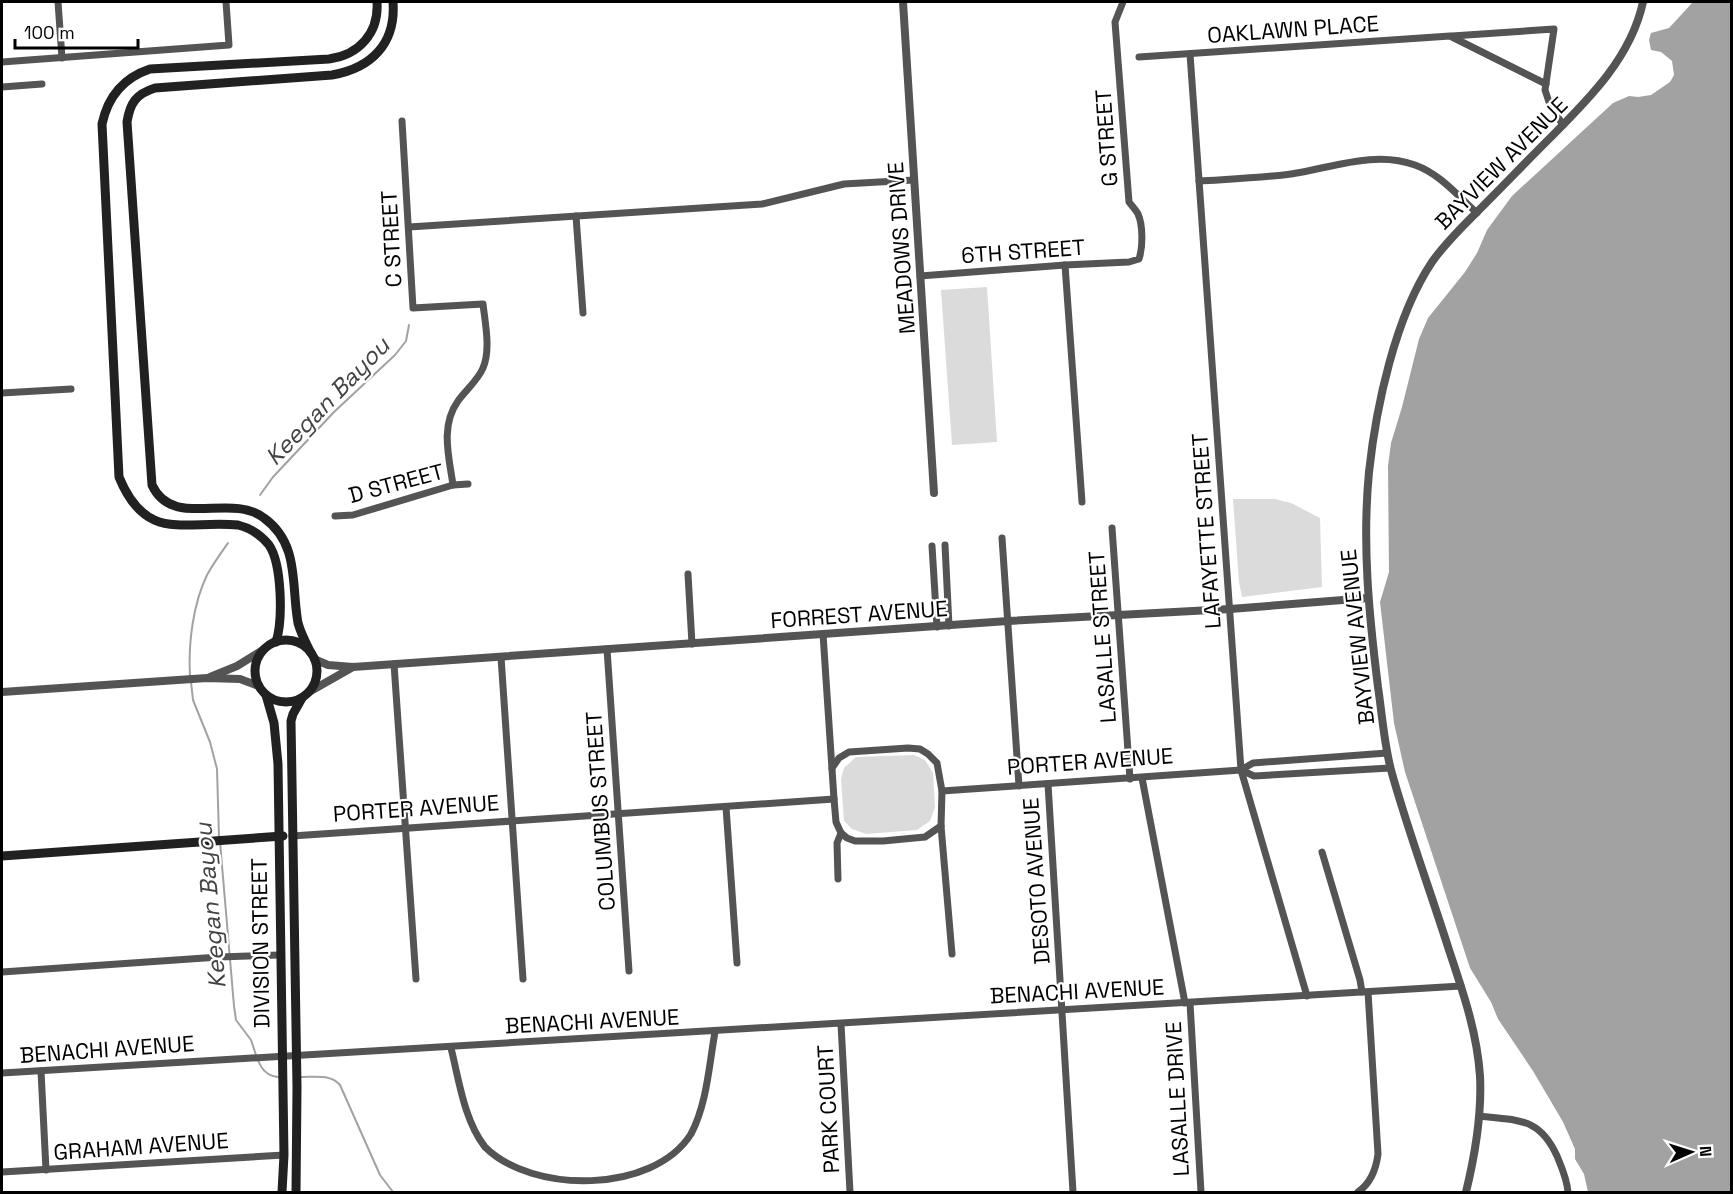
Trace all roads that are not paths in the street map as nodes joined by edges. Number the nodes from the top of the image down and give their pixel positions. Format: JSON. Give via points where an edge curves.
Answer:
{"nodes":[{"id":1,"x":58,"y":2,"type":"edge"},
{"id":2,"x":226,"y":2,"type":"edge"},
{"id":3,"x":377,"y":2,"type":"edge"},
{"id":4,"x":393,"y":2,"type":"edge"},
{"id":5,"x":903,"y":2,"type":"edge"},
{"id":6,"x":1123,"y":2,"type":"edge"},
{"id":7,"x":1643,"y":2,"type":"edge"},
{"id":8,"x":1450,"y":36,"type":"junction"},
{"id":9,"x":1190,"y":54,"type":"junction"},
{"id":10,"x":1139,"y":57,"type":"dead end"},
{"id":11,"x":62,"y":58,"type":"junction"},
{"id":12,"x":2,"y":62,"type":"edge"},
{"id":13,"x":42,"y":84,"type":"dead end"},
{"id":14,"x":1546,"y":84,"type":"junction"},
{"id":15,"x":2,"y":87,"type":"edge"},
{"id":16,"x":402,"y":121,"type":"dead end"},
{"id":17,"x":1563,"y":125,"type":"junction"},
{"id":18,"x":914,"y":180,"type":"junction"},
{"id":19,"x":1199,"y":181,"type":"junction"},
{"id":20,"x":1476,"y":213,"type":"junction"},
{"id":21,"x":576,"y":216,"type":"junction"},
{"id":22,"x":408,"y":227,"type":"junction"},
{"id":23,"x":1129,"y":262,"type":"joint"},
{"id":24,"x":1065,"y":265,"type":"junction"},
{"id":25,"x":920,"y":276,"type":"junction"},
{"id":26,"x":583,"y":313,"type":"dead end"},
{"id":27,"x":71,"y":389,"type":"dead end"},
{"id":28,"x":2,"y":393,"type":"edge"},
{"id":29,"x":468,"y":484,"type":"dead end"},
{"id":30,"x":453,"y":485,"type":"junction"},
{"id":31,"x":934,"y":493,"type":"dead end"},
{"id":32,"x":1082,"y":502,"type":"dead end"},
{"id":33,"x":335,"y":516,"type":"dead end"},
{"id":34,"x":1112,"y":528,"type":"dead end"},
{"id":35,"x":1002,"y":538,"type":"dead end"},
{"id":36,"x":945,"y":545,"type":"dead end"},
{"id":37,"x":932,"y":546,"type":"dead end"},
{"id":38,"x":688,"y":574,"type":"dead end"},
{"id":39,"x":1368,"y":598,"type":"junction"},
{"id":40,"x":1230,"y":609,"type":"junction"},
{"id":41,"x":1119,"y":615,"type":"junction"},
{"id":42,"x":1008,"y":621,"type":"junction"},
{"id":43,"x":949,"y":626,"type":"junction"},
{"id":44,"x":937,"y":627,"type":"junction"},
{"id":45,"x":823,"y":634,"type":"junction"},
{"id":46,"x":276,"y":642,"type":"junction"},
{"id":47,"x":692,"y":644,"type":"junction"},
{"id":48,"x":607,"y":649,"type":"junction"},
{"id":49,"x":263,"y":650,"type":"junction"},
{"id":50,"x":313,"y":656,"type":"junction"},
{"id":51,"x":501,"y":657,"type":"junction"},
{"id":52,"x":394,"y":664,"type":"junction"},
{"id":53,"x":353,"y":667,"type":"junction"},
{"id":54,"x":207,"y":678,"type":"junction"},
{"id":55,"x":259,"y":686,"type":"junction"},
{"id":56,"x":2,"y":692,"type":"edge"},
{"id":57,"x":266,"y":695,"type":"junction"},
{"id":58,"x":306,"y":695,"type":"junction"},
{"id":59,"x":1388,"y":753,"type":"junction"},
{"id":60,"x":832,"y":768,"type":"junction"},
{"id":61,"x":1390,"y":768,"type":"junction"},
{"id":62,"x":1241,"y":770,"type":"junction"},
{"id":63,"x":1142,"y":778,"type":"junction"},
{"id":64,"x":1130,"y":779,"type":"junction"},
{"id":65,"x":1048,"y":784,"type":"junction"},
{"id":66,"x":1019,"y":786,"type":"junction"},
{"id":67,"x":942,"y":791,"type":"junction"},
{"id":68,"x":834,"y":799,"type":"junction"},
{"id":69,"x":726,"y":807,"type":"junction"},
{"id":70,"x":618,"y":813,"type":"junction"},
{"id":71,"x":512,"y":821,"type":"junction"},
{"id":72,"x":941,"y":826,"type":"junction"},
{"id":73,"x":405,"y":828,"type":"junction"},
{"id":74,"x":841,"y":833,"type":"junction"},
{"id":75,"x":279,"y":836,"type":"junction"},
{"id":76,"x":292,"y":836,"type":"junction"},
{"id":77,"x":1322,"y":852,"type":"dead end"},
{"id":78,"x":2,"y":856,"type":"edge"},
{"id":79,"x":838,"y":879,"type":"dead end"},
{"id":80,"x":952,"y":954,"type":"dead end"},
{"id":81,"x":280,"y":955,"type":"junction"},
{"id":82,"x":737,"y":963,"type":"dead end"},
{"id":83,"x":629,"y":971,"type":"dead end"},
{"id":84,"x":2,"y":972,"type":"edge"},
{"id":85,"x":416,"y":979,"type":"dead end"},
{"id":86,"x":523,"y":979,"type":"dead end"},
{"id":87,"x":1461,"y":986,"type":"junction"},
{"id":88,"x":1365,"y":992,"type":"junction"},
{"id":89,"x":1307,"y":996,"type":"junction"},
{"id":90,"x":1187,"y":1003,"type":"junction"},
{"id":91,"x":1063,"y":1010,"type":"junction"},
{"id":92,"x":841,"y":1024,"type":"junction"},
{"id":93,"x":715,"y":1032,"type":"junction"},
{"id":94,"x":451,"y":1048,"type":"junction"},
{"id":95,"x":296,"y":1055,"type":"junction"},
{"id":96,"x":281,"y":1056,"type":"junction"},
{"id":97,"x":41,"y":1071,"type":"junction"},
{"id":98,"x":2,"y":1073,"type":"edge"},
{"id":99,"x":1479,"y":1116,"type":"junction"},
{"id":100,"x":284,"y":1155,"type":"junction"},
{"id":101,"x":46,"y":1170,"type":"junction"},
{"id":102,"x":2,"y":1172,"type":"edge"},
{"id":103,"x":613,"y":1186,"type":"dead end"},
{"id":104,"x":566,"y":1188,"type":"dead end"},
{"id":105,"x":282,"y":1192,"type":"edge"},
{"id":106,"x":296,"y":1192,"type":"edge"},
{"id":107,"x":850,"y":1192,"type":"edge"},
{"id":108,"x":1073,"y":1192,"type":"edge"},
{"id":109,"x":1201,"y":1192,"type":"edge"},
{"id":110,"x":1358,"y":1192,"type":"edge"},
{"id":111,"x":1466,"y":1192,"type":"edge"},
{"id":112,"x":1568,"y":1192,"type":"edge"}],
"edges":[{"from":1,"to":11,"type":"street"},
{"from":2,"to":11,"type":"street","via":[[229,45]]},
{"from":3,"to":46,"type":"main road","via":[[373,30],[349,54],[329,59],[150,69],[133,76],[116,91],[102,124],[117,453],[122,483],[136,507],[163,523],[238,525],[255,532],[269,545],[277,579],[280,626]]},
{"from":4,"to":50,"type":"main road","via":[[389,36],[356,69],[332,75],[155,88],[133,101],[127,122],[152,485],[160,498],[176,507],[238,508],[263,517],[278,531],[293,565],[299,625]]},
{"from":5,"to":18,"type":"street","name":"MEADOWS DRIVE"},
{"from":6,"to":23,"type":"street","name":"G STREET","via":[[1115,22],[1121,101],[1129,202],[1139,218],[1142,251],[1139,259]]},
{"from":7,"to":17,"type":"street","name":"BAYVIEW AVENUE","via":[[1626,48],[1587,102]]},
{"from":8,"to":9,"type":"street","name":"OAKLAWN PLACE"},
{"from":8,"to":14,"type":"street"},
{"from":8,"to":14,"type":"street","name":"OAKLAWN PLACE","via":[[1554,29]]},
{"from":9,"to":10,"type":"street","name":"OAKLAWN PLACE"},
{"from":9,"to":19,"type":"street","name":"LAFAYETTE STREET"},
{"from":11,"to":12,"type":"street"},
{"from":13,"to":15,"type":"street"},
{"from":14,"to":17,"type":"street","name":"OAKLAWN PLACE","via":[[1546,96]]},
{"from":16,"to":22,"type":"street","name":"C STREET"},
{"from":17,"to":20,"type":"street","name":"BAYVIEW AVENUE"},
{"from":18,"to":21,"type":"street","via":[[844,184],[762,204]]},
{"from":18,"to":25,"type":"street","name":"MEADOWS DRIVE"},
{"from":19,"to":20,"type":"street","via":[[1398,160],[1440,178]]},
{"from":19,"to":40,"type":"street","name":"LAFAYETTE STREET"},
{"from":20,"to":39,"type":"street","name":"BAYVIEW AVENUE","via":[[1431,263],[1392,354],[1369,472],[1365,540]]},
{"from":21,"to":22,"type":"street"},
{"from":21,"to":26,"type":"street"},
{"from":22,"to":30,"type":"street","name":"C STREET","via":[[413,308],[483,303],[483,368],[449,418]]},
{"from":23,"to":24,"type":"street","name":"6TH STREET"},
{"from":24,"to":25,"type":"street","name":"6TH STREET"},
{"from":24,"to":32,"type":"street"},
{"from":25,"to":31,"type":"street","name":"MEADOWS DRIVE"},
{"from":27,"to":28,"type":"street"},
{"from":29,"to":30,"type":"street","name":"D STREET"},
{"from":30,"to":33,"type":"street","name":"D STREET","via":[[353,515]]},
{"from":34,"to":41,"type":"street","name":"LASALLE STREET"},
{"from":35,"to":42,"type":"street","name":"DESOTO AVENUE"},
{"from":36,"to":43,"type":"street"},
{"from":37,"to":44,"type":"street"},
{"from":38,"to":47,"type":"street"},
{"from":39,"to":40,"type":"street","name":"FORREST AVENUE"},
{"from":39,"to":59,"type":"street","name":"BAYVIEW AVENUE"},
{"from":40,"to":41,"type":"street","name":"FORREST AVENUE"},
{"from":40,"to":62,"type":"street","name":"LAFAYETTE STREET"},
{"from":41,"to":42,"type":"street","name":"FORREST AVENUE"},
{"from":41,"to":64,"type":"street","name":"LASALLE STREET"},
{"from":42,"to":43,"type":"street","name":"FORREST AVENUE"},
{"from":42,"to":66,"type":"street","name":"DESOTO AVENUE"},
{"from":43,"to":44,"type":"street","name":"FORREST AVENUE"},
{"from":44,"to":45,"type":"street","name":"FORREST AVENUE"},
{"from":45,"to":47,"type":"street","name":"FORREST AVENUE"},
{"from":45,"to":60,"type":"street"},
{"from":46,"to":49,"type":"main road"},
{"from":46,"to":50,"type":"main road","via":[[295,641]]},
{"from":47,"to":48,"type":"street","name":"FORREST AVENUE"},
{"from":48,"to":51,"type":"street","name":"FORREST AVENUE"},
{"from":48,"to":70,"type":"street","name":"COLUMBUS STREET"},
{"from":49,"to":54,"type":"street"},
{"from":49,"to":55,"type":"main road","via":[[255,667]]},
{"from":50,"to":53,"type":"street","name":"FORREST AVENUE","via":[[328,665]]},
{"from":50,"to":58,"type":"main road","via":[[317,676]]},
{"from":51,"to":52,"type":"street","name":"FORREST AVENUE"},
{"from":51,"to":71,"type":"street"},
{"from":52,"to":53,"type":"street","name":"FORREST AVENUE"},
{"from":52,"to":73,"type":"street"},
{"from":53,"to":58,"type":"street","name":"FORREST AVENUE"},
{"from":54,"to":55,"type":"street","via":[[240,680]]},
{"from":54,"to":56,"type":"street"},
{"from":55,"to":57,"type":"main road"},
{"from":57,"to":58,"type":"main road","via":[[284,702]]},
{"from":57,"to":75,"type":"main road","name":"DIVISION STREET","via":[[277,736]]},
{"from":58,"to":76,"type":"main road","name":"DIVISION STREET","via":[[291,721]]},
{"from":59,"to":61,"type":"street","name":"BAYVIEW AVENUE"},
{"from":59,"to":62,"type":"street","name":"PORTER AVENUE","via":[[1253,763]]},
{"from":60,"to":67,"type":"street","via":[[849,752],[920,749],[937,763]]},
{"from":60,"to":68,"type":"street"},
{"from":61,"to":62,"type":"street","name":"PORTER AVENUE","via":[[1254,776]]},
{"from":61,"to":87,"type":"street","name":"BAYVIEW AVENUE"},
{"from":62,"to":63,"type":"street","name":"PORTER AVENUE"},
{"from":62,"to":89,"type":"street","name":"LAFAYETTE STREET"},
{"from":63,"to":64,"type":"street","name":"PORTER AVENUE"},
{"from":63,"to":90,"type":"street"},
{"from":64,"to":65,"type":"street","name":"PORTER AVENUE"},
{"from":65,"to":66,"type":"street","name":"PORTER AVENUE"},
{"from":65,"to":91,"type":"street","name":"DESOTO AVENUE"},
{"from":66,"to":67,"type":"street","name":"PORTER AVENUE"},
{"from":67,"to":72,"type":"street"},
{"from":68,"to":69,"type":"street","name":"PORTER AVENUE"},
{"from":68,"to":74,"type":"street"},
{"from":69,"to":70,"type":"street","name":"PORTER AVENUE"},
{"from":69,"to":82,"type":"street"},
{"from":70,"to":71,"type":"street","name":"PORTER AVENUE"},
{"from":70,"to":83,"type":"street","name":"COLUMBUS STREET"},
{"from":71,"to":73,"type":"street","name":"PORTER AVENUE"},
{"from":71,"to":86,"type":"street"},
{"from":72,"to":74,"type":"street","via":[[925,837],[883,841],[855,841]]},
{"from":72,"to":80,"type":"street"},
{"from":73,"to":76,"type":"street","name":"PORTER AVENUE"},
{"from":73,"to":85,"type":"street"},
{"from":74,"to":79,"type":"street","via":[[837,843]]},
{"from":75,"to":76,"type":"main road","name":"PORTER AVENUE"},
{"from":75,"to":78,"type":"main road","name":"PORTER AVENUE"},
{"from":75,"to":81,"type":"main road","name":"DIVISION STREET"},
{"from":76,"to":95,"type":"main road","name":"DIVISION STREET"},
{"from":77,"to":88,"type":"street"},
{"from":81,"to":84,"type":"street"},
{"from":81,"to":96,"type":"main road","name":"DIVISION STREET"},
{"from":87,"to":88,"type":"street","name":"BENACHI AVENUE"},
{"from":87,"to":99,"type":"street","name":"BAYVIEW AVENUE","via":[[1478,1060]]},
{"from":88,"to":89,"type":"street","name":"BENACHI AVENUE"},
{"from":88,"to":110,"type":"street","via":[[1378,1154],[1371,1178]]},
{"from":89,"to":90,"type":"street","name":"BENACHI AVENUE"},
{"from":90,"to":91,"type":"street","name":"BENACHI AVENUE"},
{"from":90,"to":109,"type":"street","name":"LASALLE DRIVE"},
{"from":91,"to":92,"type":"street","name":"BENACHI AVENUE"},
{"from":91,"to":108,"type":"street","name":"DESOTO AVENUE"},
{"from":92,"to":93,"type":"street","name":"BENACHI AVENUE"},
{"from":92,"to":107,"type":"street","name":"PARK COURT"},
{"from":93,"to":94,"type":"street","name":"BENACHI AVENUE"},
{"from":93,"to":103,"type":"street","via":[[700,1111],[686,1142],[653,1173]]},
{"from":94,"to":95,"type":"street","name":"BENACHI AVENUE"},
{"from":94,"to":104,"type":"street","via":[[466,1108],[484,1146],[518,1174]]},
{"from":95,"to":96,"type":"street","name":"BENACHI AVENUE"},
{"from":95,"to":106,"type":"main road","name":"DIVISION STREET"},
{"from":96,"to":97,"type":"street","name":"BENACHI AVENUE"},
{"from":96,"to":100,"type":"main road","name":"DIVISION STREET"},
{"from":97,"to":98,"type":"street","name":"BENACHI AVENUE"},
{"from":97,"to":101,"type":"street"},
{"from":99,"to":111,"type":"street"},
{"from":99,"to":112,"type":"street","via":[[1524,1122],[1542,1131],[1552,1145]]},
{"from":100,"to":101,"type":"street","name":"GRAHAM AVENUE"},
{"from":100,"to":105,"type":"main road","name":"DIVISION STREET"},
{"from":101,"to":102,"type":"street","name":"GRAHAM AVENUE"}]}
